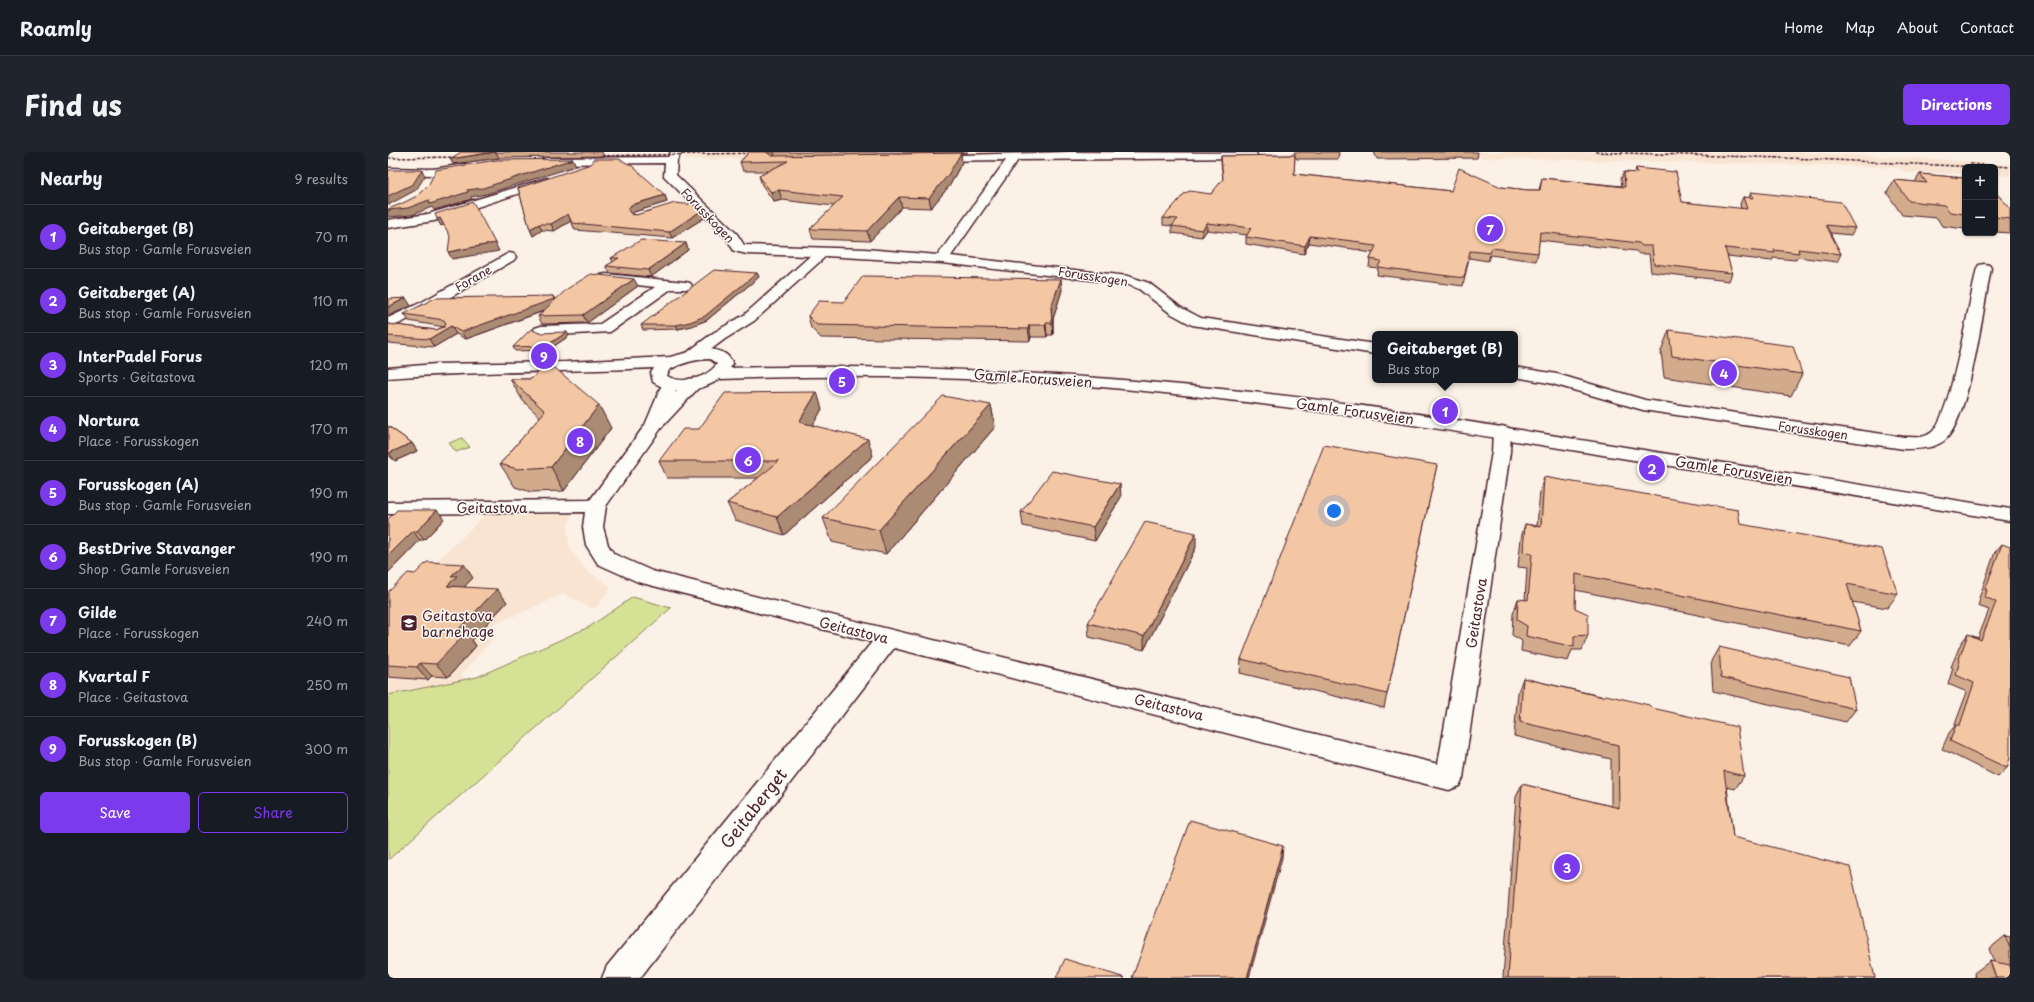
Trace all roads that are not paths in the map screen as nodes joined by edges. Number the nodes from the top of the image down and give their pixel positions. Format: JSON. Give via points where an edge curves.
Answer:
{"nodes":[{"id":1,"x":1252,"y":155,"type":"edge"},
{"id":2,"x":674,"y":156,"type":"edge"},
{"id":3,"x":922,"y":158,"type":"edge"},
{"id":4,"x":1013,"y":158,"type":"junction"},
{"id":5,"x":609,"y":160,"type":"junction"},
{"id":6,"x":534,"y":162,"type":"edge"},
{"id":7,"x":475,"y":165,"type":"edge"},
{"id":8,"x":388,"y":171,"type":"edge"},
{"id":9,"x":433,"y":172,"type":"junction"},
{"id":10,"x":430,"y":184,"type":"edge"},
{"id":11,"x":694,"y":200,"type":"junction"},
{"id":12,"x":679,"y":204,"type":"edge"},
{"id":13,"x":388,"y":224,"type":"edge"},
{"id":14,"x":821,"y":253,"type":"junction"},
{"id":15,"x":502,"y":257,"type":"dead end"},
{"id":16,"x":942,"y":258,"type":"junction"},
{"id":17,"x":1984,"y":268,"type":"dead end"},
{"id":18,"x":599,"y":277,"type":"edge"},
{"id":19,"x":669,"y":284,"type":"junction"},
{"id":20,"x":685,"y":286,"type":"dead end"},
{"id":21,"x":438,"y":299,"type":"junction"},
{"id":22,"x":464,"y":299,"type":"edge"},
{"id":23,"x":749,"y":318,"type":"junction"},
{"id":24,"x":388,"y":325,"type":"edge"},
{"id":25,"x":414,"y":328,"type":"edge"},
{"id":26,"x":541,"y":331,"type":"edge"},
{"id":27,"x":1372,"y":349,"type":"edge"},
{"id":28,"x":695,"y":354,"type":"junction"},
{"id":29,"x":672,"y":362,"type":"junction"},
{"id":30,"x":720,"y":364,"type":"junction"},
{"id":31,"x":566,"y":367,"type":"junction"},
{"id":32,"x":436,"y":369,"type":"junction"},
{"id":33,"x":1518,"y":372,"type":"edge"},
{"id":34,"x":388,"y":373,"type":"edge"},
{"id":35,"x":388,"y":381,"type":"edge"},
{"id":36,"x":665,"y":381,"type":"junction"},
{"id":37,"x":694,"y":383,"type":"junction"},
{"id":38,"x":654,"y":426,"type":"junction"},
{"id":39,"x":1502,"y":432,"type":"junction"},
{"id":40,"x":596,"y":506,"type":"junction"},
{"id":41,"x":388,"y":508,"type":"edge"},
{"id":42,"x":2010,"y":515,"type":"edge"},
{"id":43,"x":888,"y":639,"type":"junction"},
{"id":44,"x":619,"y":978,"type":"edge"}],
"edges":[{"from":1,"to":4,"type":"street","via":[[1083,155]]},
{"from":2,"to":5,"type":"street"},
{"from":2,"to":11,"type":"street","name":"Forusskogen","via":[[670,176]]},
{"from":3,"to":4,"type":"street"},
{"from":4,"to":16,"type":"street"},
{"from":5,"to":6,"type":"street"},
{"from":5,"to":13,"type":"street","via":[[430,218]]},
{"from":7,"to":9,"type":"street"},
{"from":8,"to":9,"type":"street"},
{"from":9,"to":10,"type":"street"},
{"from":11,"to":12,"type":"street"},
{"from":11,"to":14,"type":"street","name":"Forusskogen","via":[[732,237],[739,248]]},
{"from":14,"to":16,"type":"street","name":"Forusskogen"},
{"from":14,"to":23,"type":"street"},
{"from":15,"to":21,"type":"street","name":"Forane"},
{"from":16,"to":27,"type":"street","name":"Forusskogen","via":[[1128,280],[1144,286],[1188,319],[1197,322]]},
{"from":17,"to":33,"type":"street","name":"Forusskogen","via":[[1957,398],[1943,433],[1933,441],[1904,443],[1643,405],[1551,378]]},
{"from":18,"to":19,"type":"street"},
{"from":19,"to":20,"type":"street"},
{"from":19,"to":26,"type":"street","via":[[604,329]]},
{"from":21,"to":22,"type":"street","name":"Forane"},
{"from":21,"to":24,"type":"street","name":"Forane"},
{"from":23,"to":28,"type":"street"},
{"from":23,"to":30,"type":"street"},
{"from":24,"to":25,"type":"street","name":"Forane"},
{"from":28,"to":29,"type":"street"},
{"from":28,"to":30,"type":"street","via":[[713,354]]},
{"from":29,"to":31,"type":"street"},
{"from":29,"to":36,"type":"street","name":"Geitastova","via":[[659,373]]},
{"from":30,"to":37,"type":"street"},
{"from":30,"to":39,"type":"street","name":"Gamle Forusveien","via":[[803,371],[994,375],[1161,388],[1316,405]]},
{"from":31,"to":32,"type":"street"},
{"from":31,"to":36,"type":"street"},
{"from":32,"to":34,"type":"street"},
{"from":32,"to":35,"type":"street"},
{"from":36,"to":37,"type":"street"},
{"from":36,"to":38,"type":"street","name":"Geitastova"},
{"from":37,"to":38,"type":"street","name":"Geitastova"},
{"from":38,"to":40,"type":"street","name":"Geitastova"},
{"from":39,"to":42,"type":"street","name":"Gamle Forusveien"},
{"from":39,"to":43,"type":"street","name":"Geitastova","via":[[1501,452],[1449,778]]},
{"from":40,"to":41,"type":"street","name":"Geitastova"},
{"from":40,"to":43,"type":"street","name":"Geitastova","via":[[593,527],[597,545],[606,559],[621,567],[646,577]]},
{"from":43,"to":44,"type":"street","name":"Geitaberget"}]}
